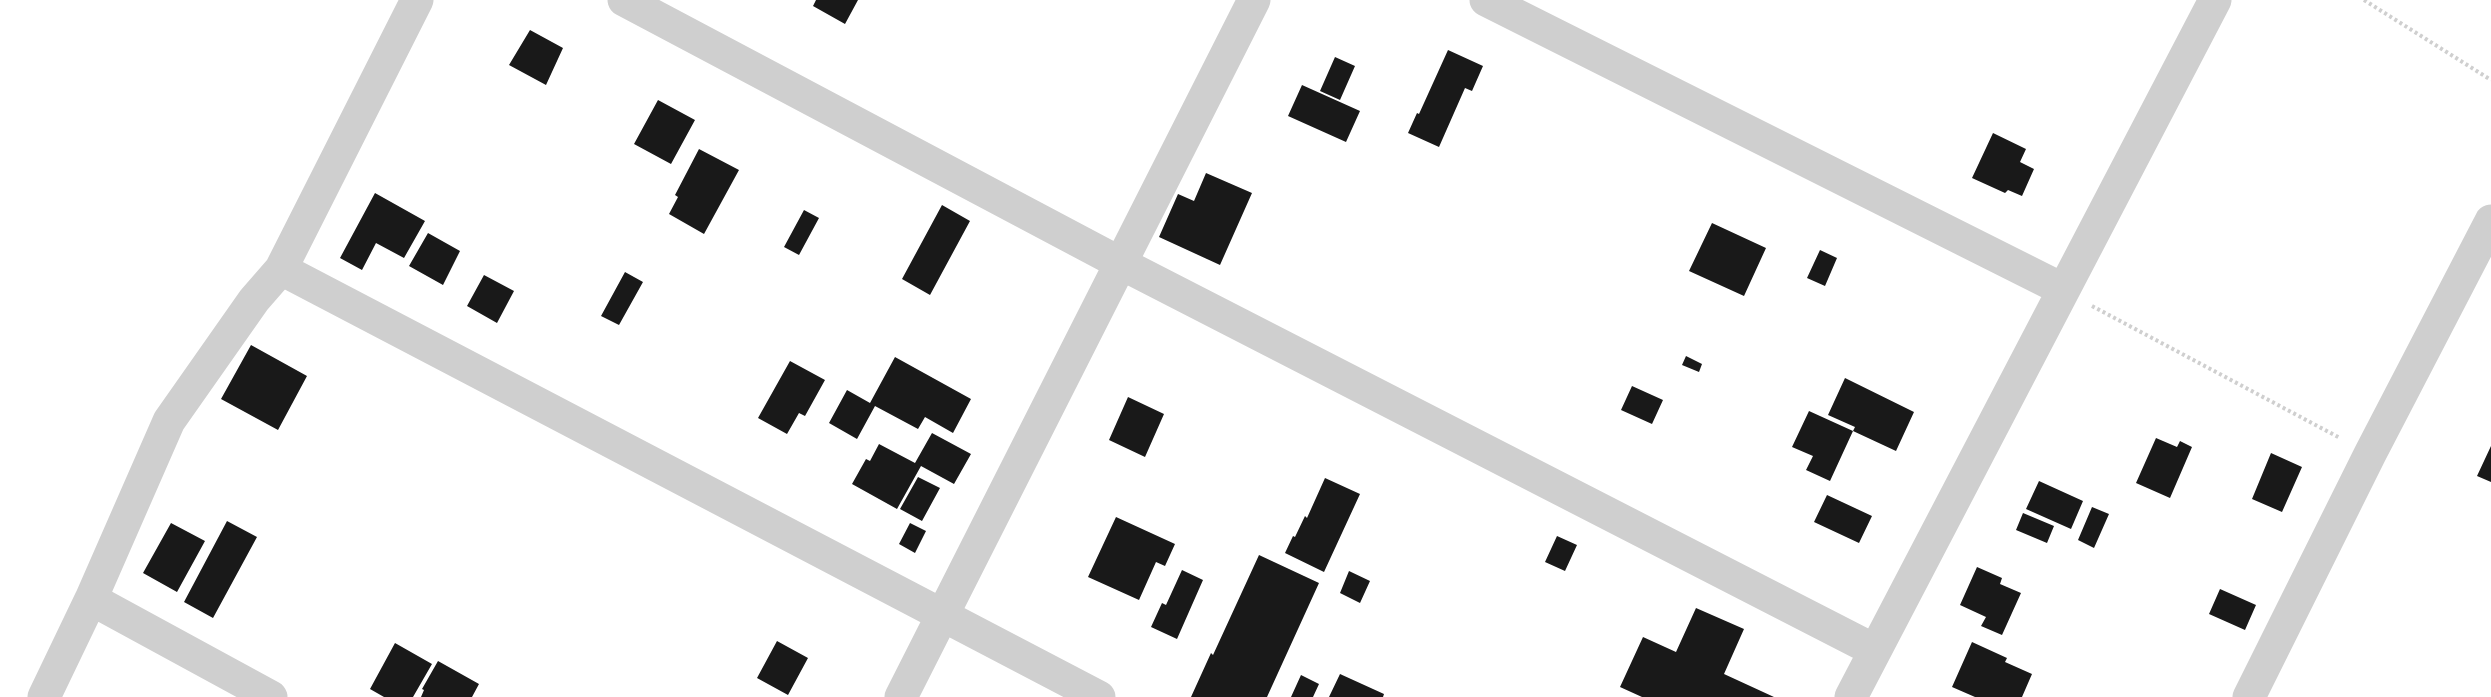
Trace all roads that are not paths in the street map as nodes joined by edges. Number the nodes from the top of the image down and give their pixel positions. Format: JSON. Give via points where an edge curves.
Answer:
{"nodes":[{"id":1,"x":417,"y":0,"type":"edge"},
{"id":2,"x":624,"y":0,"type":"edge"},
{"id":3,"x":1254,"y":0,"type":"edge"},
{"id":4,"x":1486,"y":0,"type":"edge"},
{"id":5,"x":2215,"y":0,"type":"edge"},
{"id":6,"x":2491,"y":221,"type":"edge"},
{"id":7,"x":1122,"y":264,"type":"junction"},
{"id":8,"x":281,"y":269,"type":"junction"},
{"id":9,"x":2062,"y":290,"type":"junction"},
{"id":10,"x":91,"y":599,"type":"junction"},
{"id":11,"x":943,"y":614,"type":"junction"},
{"id":12,"x":1874,"y":650,"type":"junction"},
{"id":13,"x":44,"y":697,"type":"edge"},
{"id":14,"x":270,"y":697,"type":"edge"},
{"id":15,"x":901,"y":697,"type":"edge"},
{"id":16,"x":1099,"y":697,"type":"edge"},
{"id":17,"x":1851,"y":697,"type":"edge"},
{"id":18,"x":2249,"y":697,"type":"edge"}],
"edges":[{"from":1,"to":8,"type":"street"},
{"from":2,"to":7,"type":"street"},
{"from":3,"to":7,"type":"street"},
{"from":4,"to":9,"type":"street"},
{"from":5,"to":9,"type":"street"},
{"from":6,"to":18,"type":"street"},
{"from":7,"to":11,"type":"street"},
{"from":7,"to":12,"type":"street"},
{"from":8,"to":10,"type":"street","via":[[254,300],[169,422]]},
{"from":8,"to":11,"type":"street"},
{"from":9,"to":12,"type":"street"},
{"from":10,"to":13,"type":"street"},
{"from":10,"to":14,"type":"street"},
{"from":11,"to":15,"type":"street"},
{"from":11,"to":16,"type":"street"},
{"from":12,"to":17,"type":"street"}]}
